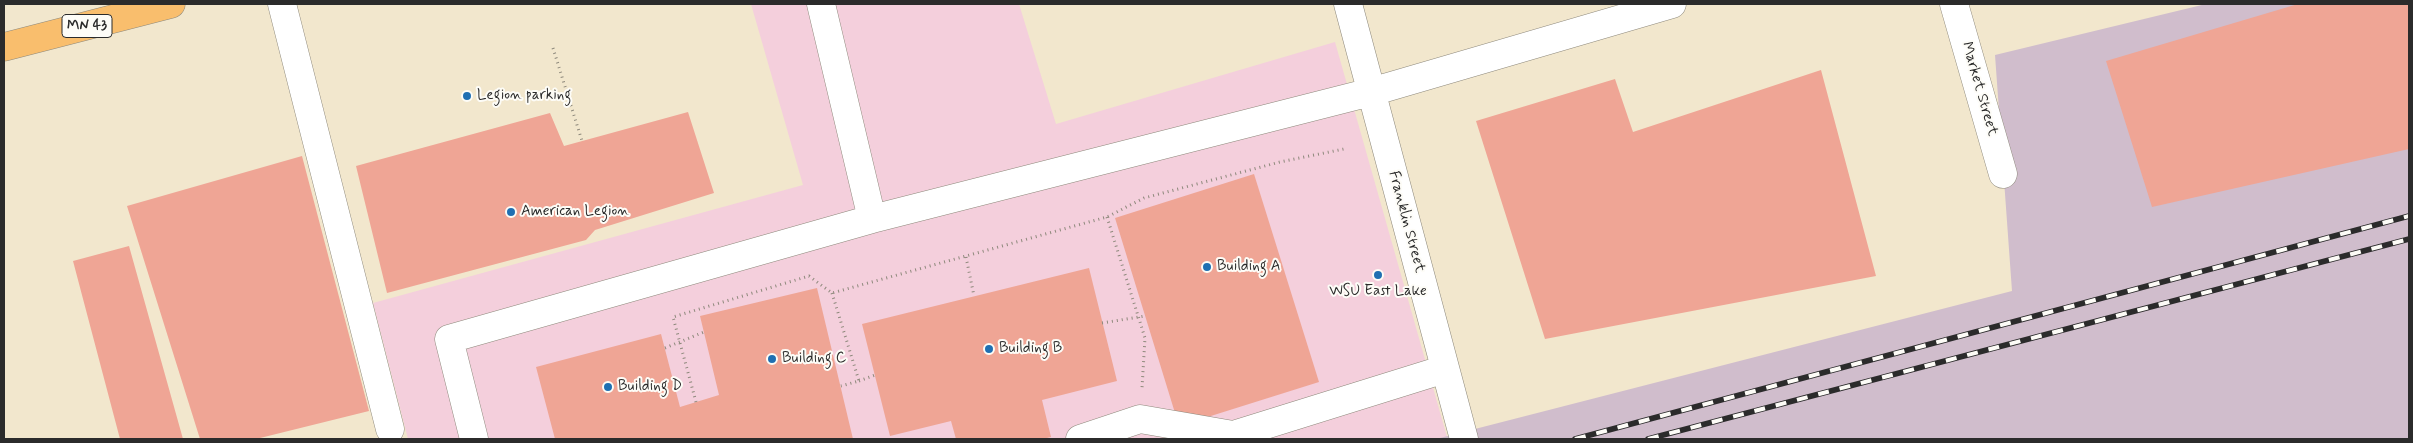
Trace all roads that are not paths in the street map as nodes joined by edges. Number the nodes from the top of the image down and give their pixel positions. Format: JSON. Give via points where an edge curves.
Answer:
{"nodes":[{"id":1,"x":171,"y":4,"type":"edge"},
{"id":2,"x":282,"y":4,"type":"edge"},
{"id":3,"x":820,"y":4,"type":"edge"},
{"id":4,"x":1348,"y":4,"type":"edge"},
{"id":5,"x":1672,"y":4,"type":"edge"},
{"id":6,"x":1954,"y":4,"type":"edge"},
{"id":7,"x":4,"y":47,"type":"edge"},
{"id":8,"x":1371,"y":92,"type":"junction"},
{"id":9,"x":2003,"y":174,"type":"dead end"},
{"id":10,"x":872,"y":219,"type":"junction"},
{"id":11,"x":1445,"y":369,"type":"junction"},
{"id":12,"x":390,"y":429,"type":"dead end"},
{"id":13,"x":474,"y":439,"type":"edge"},
{"id":14,"x":1080,"y":439,"type":"edge"},
{"id":15,"x":1464,"y":439,"type":"edge"}],
"edges":[{"from":1,"to":7,"type":"main road","number":"MN 43"},
{"from":2,"to":12,"type":"street"},
{"from":3,"to":10,"type":"street"},
{"from":4,"to":8,"type":"street","name":"Franklin Street"},
{"from":5,"to":8,"type":"street"},
{"from":6,"to":9,"type":"street","name":"Market Street"},
{"from":8,"to":10,"type":"street"},
{"from":8,"to":11,"type":"street","name":"Franklin Street"},
{"from":10,"to":13,"type":"street","via":[[449,339]]},
{"from":11,"to":14,"type":"street","via":[[1233,435],[1140,419]]},
{"from":11,"to":15,"type":"street","name":"Franklin Street"}]}
